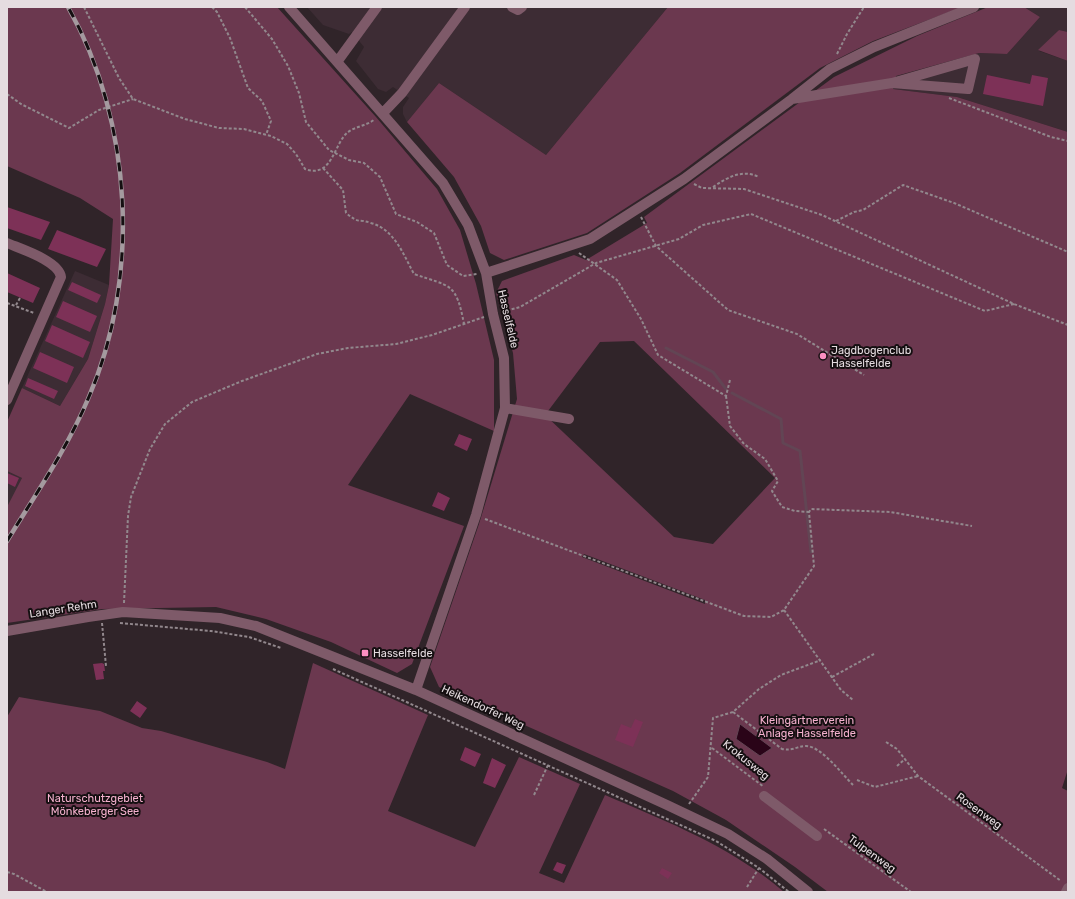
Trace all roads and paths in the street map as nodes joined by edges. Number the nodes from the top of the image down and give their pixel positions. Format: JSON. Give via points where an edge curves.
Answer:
{"nodes":[{"id":1,"x":84,"y":7,"type":"edge"},
{"id":2,"x":212,"y":7,"type":"edge"},
{"id":3,"x":245,"y":7,"type":"edge"},
{"id":4,"x":289,"y":7,"type":"edge"},
{"id":5,"x":377,"y":7,"type":"edge"},
{"id":6,"x":464,"y":7,"type":"edge"},
{"id":7,"x":512,"y":7,"type":"edge"},
{"id":8,"x":522,"y":7,"type":"edge"},
{"id":9,"x":864,"y":7,"type":"edge"},
{"id":10,"x":974,"y":7,"type":"edge"},
{"id":11,"x":337,"y":62,"type":"junction"},
{"id":12,"x":830,"y":69,"type":"junction"},
{"id":13,"x":892,"y":83,"type":"junction"},
{"id":14,"x":946,"y":87,"type":"junction"},
{"id":15,"x":7,"y":94,"type":"edge"},
{"id":16,"x":133,"y":99,"type":"junction"},
{"id":17,"x":792,"y":99,"type":"junction"},
{"id":18,"x":383,"y":113,"type":"junction"},
{"id":19,"x":266,"y":135,"type":"junction"},
{"id":20,"x":1068,"y":141,"type":"edge"},
{"id":21,"x":323,"y":168,"type":"junction"},
{"id":22,"x":759,"y":177,"type":"dead end"},
{"id":23,"x":684,"y":179,"type":"junction"},
{"id":24,"x":712,"y":188,"type":"junction"},
{"id":25,"x":637,"y":209,"type":"junction"},
{"id":26,"x":836,"y":221,"type":"junction"},
{"id":27,"x":7,"y":243,"type":"edge"},
{"id":28,"x":570,"y":247,"type":"junction"},
{"id":29,"x":1068,"y":252,"type":"edge"},
{"id":30,"x":486,"y":273,"type":"junction"},
{"id":31,"x":20,"y":298,"type":"dead end"},
{"id":32,"x":7,"y":302,"type":"edge"},
{"id":33,"x":16,"y":305,"type":"junction"},
{"id":34,"x":45,"y":317,"type":"junction"},
{"id":35,"x":464,"y":324,"type":"dead end"},
{"id":36,"x":1068,"y":325,"type":"edge"},
{"id":37,"x":864,"y":375,"type":"dead end"},
{"id":38,"x":730,"y":380,"type":"dead end"},
{"id":39,"x":726,"y":396,"type":"junction"},
{"id":40,"x":7,"y":400,"type":"edge"},
{"id":41,"x":505,"y":408,"type":"junction"},
{"id":42,"x":569,"y":419,"type":"dead end"},
{"id":43,"x":807,"y":512,"type":"junction"},
{"id":44,"x":476,"y":515,"type":"junction"},
{"id":45,"x":972,"y":526,"type":"dead end"},
{"id":46,"x":784,"y":610,"type":"junction"},
{"id":47,"x":124,"y":612,"type":"joint"},
{"id":48,"x":102,"y":615,"type":"junction"},
{"id":49,"x":121,"y":624,"type":"dead end"},
{"id":50,"x":7,"y":630,"type":"edge"},
{"id":51,"x":282,"y":648,"type":"dead end"},
{"id":52,"x":874,"y":654,"type":"dead end"},
{"id":53,"x":821,"y":660,"type":"junction"},
{"id":54,"x":106,"y":666,"type":"dead end"},
{"id":55,"x":331,"y":668,"type":"dead end"},
{"id":56,"x":832,"y":676,"type":"junction"},
{"id":57,"x":416,"y":690,"type":"junction"},
{"id":58,"x":853,"y":700,"type":"dead end"},
{"id":59,"x":733,"y":712,"type":"junction"},
{"id":60,"x":886,"y":742,"type":"dead end"},
{"id":61,"x":712,"y":748,"type":"junction"},
{"id":62,"x":905,"y":759,"type":"junction"},
{"id":63,"x":548,"y":765,"type":"junction"},
{"id":64,"x":898,"y":766,"type":"dead end"},
{"id":65,"x":918,"y":776,"type":"junction"},
{"id":66,"x":857,"y":780,"type":"dead end"},
{"id":67,"x":853,"y":785,"type":"dead end"},
{"id":68,"x":534,"y":795,"type":"dead end"},
{"id":69,"x":764,"y":796,"type":"joint"},
{"id":70,"x":690,"y":804,"type":"dead end"},
{"id":71,"x":820,"y":832,"type":"joint"},
{"id":72,"x":767,"y":859,"type":"junction"},
{"id":73,"x":759,"y":868,"type":"junction"},
{"id":74,"x":7,"y":872,"type":"edge"},
{"id":75,"x":1065,"y":885,"type":"edge"},
{"id":76,"x":747,"y":887,"type":"dead end"},
{"id":77,"x":47,"y":892,"type":"edge"},
{"id":78,"x":789,"y":892,"type":"edge"},
{"id":79,"x":808,"y":892,"type":"edge"},
{"id":80,"x":911,"y":892,"type":"edge"},
{"id":81,"x":1066,"y":892,"type":"edge"}],
"edges":[{"from":1,"to":16,"type":"path","via":[[119,78]]},
{"from":2,"to":19,"type":"path","via":[[230,38],[248,88],[262,101],[271,121]]},
{"from":3,"to":30,"type":"path","via":[[272,39],[288,66],[306,122],[329,150],[349,160],[364,163],[380,177],[396,214],[417,222],[434,233],[447,265],[463,276]]},
{"from":4,"to":11,"type":"street","name":"Hasselfelde"},
{"from":5,"to":11,"type":"street"},
{"from":6,"to":18,"type":"street","via":[[402,93]]},
{"from":7,"to":8,"type":"street","via":[[518,10]]},
{"from":9,"to":12,"type":"path"},
{"from":10,"to":12,"type":"street","via":[[874,47]]},
{"from":11,"to":18,"type":"street","name":"Hasselfelde"},
{"from":12,"to":17,"type":"street"},
{"from":13,"to":14,"type":"street"},
{"from":13,"to":14,"type":"street","via":[[975,59],[968,89]]},
{"from":13,"to":17,"type":"street"},
{"from":14,"to":20,"type":"path","via":[[949,99]]},
{"from":15,"to":16,"type":"path","via":[[21,104],[69,128],[99,110]]},
{"from":16,"to":19,"type":"path","via":[[185,119],[219,128],[244,129]]},
{"from":17,"to":23,"type":"street"},
{"from":18,"to":21,"type":"path","via":[[341,137],[336,153]]},
{"from":18,"to":30,"type":"street","name":"Hasselfelde","via":[[443,183],[468,225]]},
{"from":19,"to":21,"type":"path","via":[[287,144],[305,170]]},
{"from":21,"to":35,"type":"path","via":[[343,190],[346,213],[357,222],[370,222],[376,225],[395,239],[414,274],[447,286],[455,292]]},
{"from":22,"to":24,"type":"path","via":[[751,173],[738,173]]},
{"from":23,"to":24,"type":"path","via":[[702,188]]},
{"from":23,"to":25,"type":"street"},
{"from":24,"to":26,"type":"path","via":[[744,189]]},
{"from":25,"to":28,"type":"street","via":[[590,239]]},
{"from":25,"to":37,"type":"path","via":[[656,246],[728,310],[797,334]]},
{"from":26,"to":29,"type":"path","via":[[863,210],[903,185],[954,203]]},
{"from":26,"to":36,"type":"path","via":[[1014,304]]},
{"from":27,"to":34,"type":"street","via":[[52,263],[61,272],[60,283]]},
{"from":28,"to":30,"type":"street"},
{"from":28,"to":39,"type":"path","via":[[617,280],[641,319],[658,355]]},
{"from":30,"to":41,"type":"street","name":"Hasselfelde","via":[[504,358]]},
{"from":31,"to":33,"type":"path"},
{"from":32,"to":33,"type":"path"},
{"from":33,"to":34,"type":"path"},
{"from":34,"to":40,"type":"street"},
{"from":38,"to":39,"type":"path"},
{"from":39,"to":43,"type":"path","via":[[730,426],[744,444],[765,459],[778,481],[772,491],[782,507]]},
{"from":41,"to":42,"type":"street"},
{"from":41,"to":44,"type":"street","name":"Hasselfelde"},
{"from":43,"to":45,"type":"path","via":[[811,509],[900,514]]},
{"from":43,"to":46,"type":"path","via":[[814,566]]},
{"from":44,"to":46,"type":"path","via":[[744,616],[771,617]]},
{"from":44,"to":57,"type":"street","name":"Hasselfelde"},
{"from":46,"to":53,"type":"path"},
{"from":47,"to":48,"type":"street","name":"Langer Rehm"},
{"from":47,"to":57,"type":"street","name":"Heikendorfer Weg","via":[[220,618],[256,626]]},
{"from":48,"to":50,"type":"street","name":"Langer Rehm"},
{"from":48,"to":54,"type":"path"},
{"from":49,"to":51,"type":"path","via":[[211,631],[249,637]]},
{"from":52,"to":56,"type":"path"},
{"from":53,"to":56,"type":"path"},
{"from":53,"to":59,"type":"path","via":[[781,675],[759,689]]},
{"from":55,"to":63,"type":"path"},
{"from":56,"to":58,"type":"path","via":[[841,690]]},
{"from":57,"to":72,"type":"street","name":"Heikendorfer Weg","via":[[674,808],[728,834]]},
{"from":59,"to":61,"type":"path","via":[[713,718]]},
{"from":59,"to":67,"type":"path","via":[[782,748],[817,748]]},
{"from":60,"to":62,"type":"path","name":"Rosenweg","via":[[897,749]]},
{"from":61,"to":69,"type":"path","name":"Krokusweg","via":[[764,787]]},
{"from":61,"to":70,"type":"path","via":[[708,776]]},
{"from":62,"to":64,"type":"path"},
{"from":62,"to":65,"type":"path","name":"Rosenweg"},
{"from":63,"to":68,"type":"path"},
{"from":63,"to":73,"type":"path","via":[[716,841]]},
{"from":65,"to":66,"type":"path","via":[[875,786]]},
{"from":65,"to":75,"type":"path","name":"Rosenweg"},
{"from":69,"to":71,"type":"street","name":"Krokusweg"},
{"from":71,"to":80,"type":"path","name":"Tulpenweg"},
{"from":72,"to":73,"type":"path"},
{"from":72,"to":79,"type":"street","name":"Heikendorfer Weg"},
{"from":73,"to":76,"type":"path"},
{"from":73,"to":78,"type":"path"},
{"from":74,"to":77,"type":"path"},
{"from":75,"to":81,"type":"street"}]}
